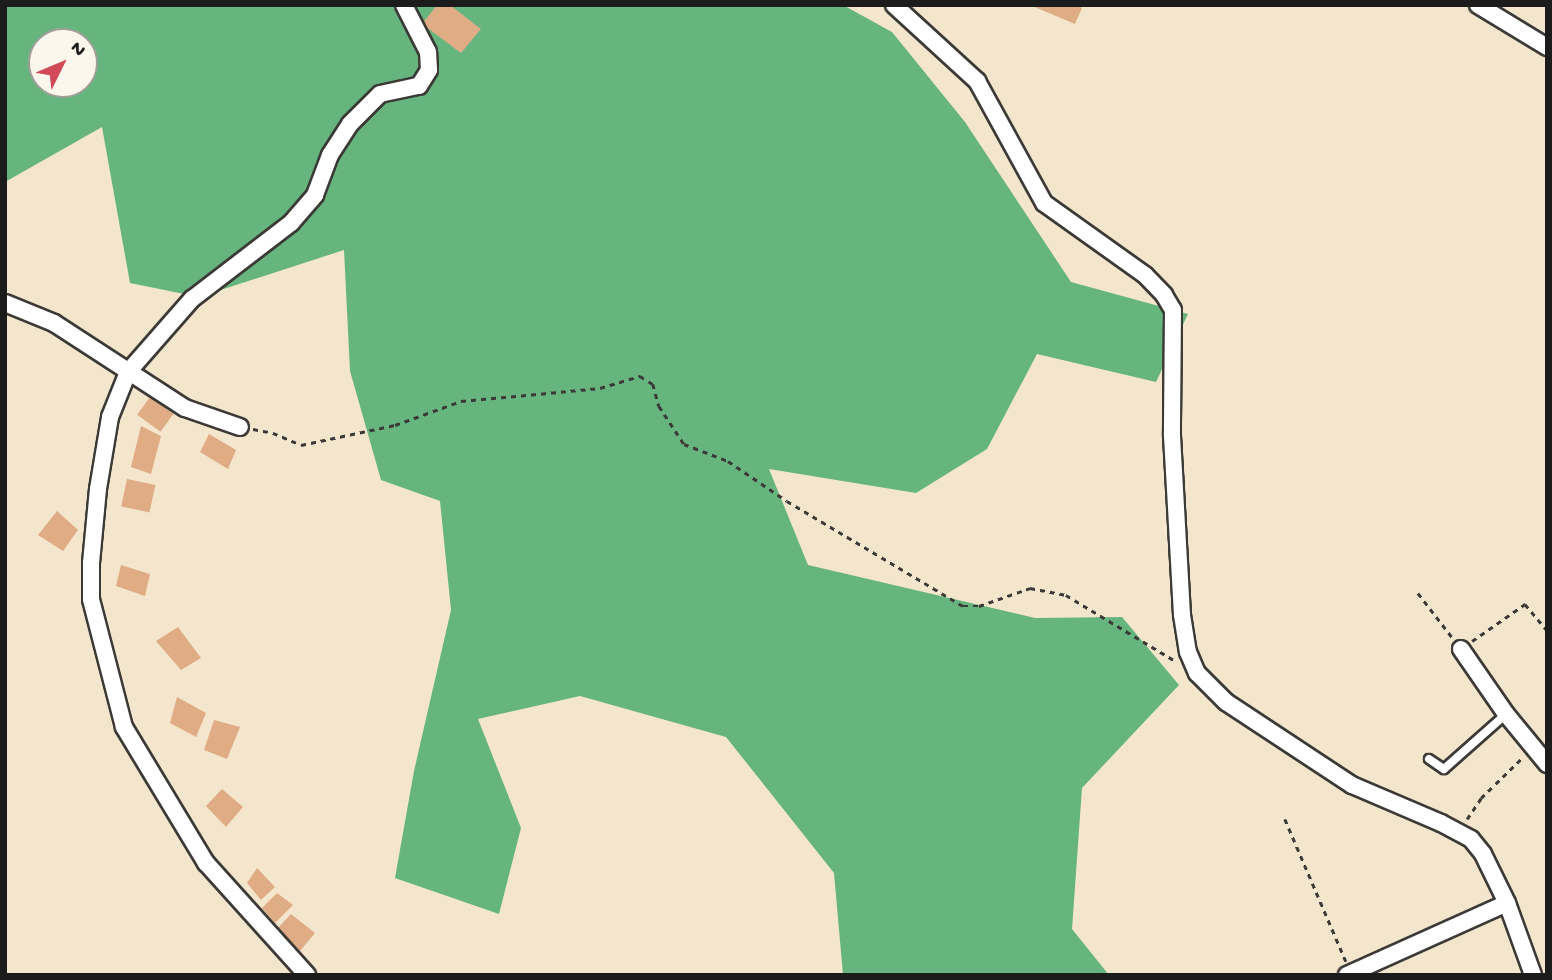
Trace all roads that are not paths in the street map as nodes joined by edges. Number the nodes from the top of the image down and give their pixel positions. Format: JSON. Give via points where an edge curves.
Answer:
{"nodes":[{"id":1,"x":404,"y":5,"type":"edge"},
{"id":2,"x":894,"y":5,"type":"edge"},
{"id":3,"x":1478,"y":5,"type":"edge"},
{"id":4,"x":1547,"y":47,"type":"edge"},
{"id":5,"x":5,"y":303,"type":"edge"},
{"id":6,"x":128,"y":372,"type":"junction"},
{"id":7,"x":240,"y":427,"type":"road end"},
{"id":8,"x":1461,"y":649,"type":"road end"},
{"id":9,"x":1506,"y":714,"type":"junction"},
{"id":10,"x":1429,"y":759,"type":"dead end"},
{"id":11,"x":1547,"y":764,"type":"edge"},
{"id":12,"x":1507,"y":902,"type":"junction"},
{"id":13,"x":1349,"y":974,"type":"edge"},
{"id":14,"x":307,"y":975,"type":"edge"},
{"id":15,"x":1533,"y":975,"type":"edge"}],
"edges":[{"from":1,"to":6,"type":"street","via":[[428,52],[429,70],[419,86],[380,94],[350,124],[330,155],[315,195],[290,223],[192,299]]},
{"from":2,"to":12,"type":"street","via":[[977,81],[1044,203],[1145,275],[1172,310],[1172,436],[1182,615],[1197,673],[1226,702],[1352,785],[1471,839]]},
{"from":3,"to":4,"type":"street"},
{"from":5,"to":6,"type":"street","via":[[54,323]]},
{"from":6,"to":7,"type":"street","via":[[185,408]]},
{"from":6,"to":14,"type":"street","via":[[110,417],[91,563],[91,599],[124,727],[206,863]]},
{"from":8,"to":9,"type":"street"},
{"from":9,"to":10,"type":"lane","via":[[1444,769]]},
{"from":9,"to":11,"type":"street"},
{"from":12,"to":13,"type":"street"},
{"from":12,"to":15,"type":"street"}]}
